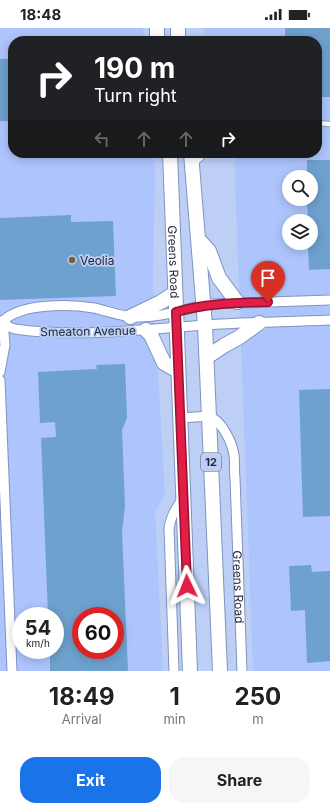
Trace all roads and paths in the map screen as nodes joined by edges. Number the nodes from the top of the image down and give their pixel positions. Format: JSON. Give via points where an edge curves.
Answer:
{"nodes":[{"id":1,"x":170,"y":158,"type":"edge"},
{"id":2,"x":192,"y":160,"type":"edge"},
{"id":3,"x":198,"y":240,"type":"junction"},
{"id":4,"x":175,"y":293,"type":"junction"},
{"id":5,"x":330,"y":300,"type":"edge"},
{"id":6,"x":237,"y":302,"type":"junction"},
{"id":7,"x":204,"y":305,"type":"junction"},
{"id":8,"x":176,"y":312,"type":"junction"},
{"id":9,"x":130,"y":317,"type":"junction"},
{"id":10,"x":330,"y":320,"type":"edge"},
{"id":11,"x":2,"y":321,"type":"edge"},
{"id":12,"x":259,"y":323,"type":"junction"},
{"id":13,"x":205,"y":325,"type":"junction"},
{"id":14,"x":176,"y":328,"type":"junction"},
{"id":15,"x":146,"y":330,"type":"junction"},
{"id":16,"x":206,"y":358,"type":"junction"},
{"id":17,"x":178,"y":371,"type":"junction"},
{"id":18,"x":0,"y":372,"type":"edge"},
{"id":19,"x":0,"y":380,"type":"edge"},
{"id":20,"x":209,"y":416,"type":"junction"},
{"id":21,"x":180,"y":418,"type":"junction"},
{"id":22,"x":184,"y":499,"type":"junction"},
{"id":23,"x":12,"y":671,"type":"edge"},
{"id":24,"x":174,"y":671,"type":"edge"},
{"id":25,"x":190,"y":671,"type":"edge"},
{"id":26,"x":220,"y":671,"type":"edge"},
{"id":27,"x":242,"y":671,"type":"edge"}],
"edges":[{"from":1,"to":4,"type":"main road","name":"Greens Road"},
{"from":2,"to":3,"type":"main road","name":"Greens Road","number":"12"},
{"from":3,"to":6,"type":"main road","via":[[209,251],[219,278]]},
{"from":3,"to":7,"type":"main road","name":"Greens Road","number":"12"},
{"from":4,"to":8,"type":"main road","name":"Greens Road"},
{"from":4,"to":9,"type":"main road"},
{"from":5,"to":6,"type":"street","name":"Smeaton Avenue"},
{"from":6,"to":7,"type":"street","name":"Smeaton Avenue"},
{"from":7,"to":8,"type":"street","name":"Smeaton Avenue"},
{"from":7,"to":13,"type":"main road","name":"Greens Road","number":"12"},
{"from":8,"to":9,"type":"street","name":"Smeaton Avenue","via":[[159,317]]},
{"from":8,"to":14,"type":"main road","name":"Greens Road"},
{"from":9,"to":11,"type":"street","name":"Smeaton Avenue","via":[[86,307],[59,306],[16,312]]},
{"from":10,"to":12,"type":"street","name":"Smeaton Avenue"},
{"from":11,"to":15,"type":"street","name":"Smeaton Avenue","via":[[15,329],[51,333]]},
{"from":11,"to":18,"type":"street","via":[[5,346]]},
{"from":12,"to":13,"type":"street","name":"Smeaton Avenue"},
{"from":12,"to":16,"type":"main road"},
{"from":13,"to":14,"type":"street","name":"Smeaton Avenue"},
{"from":13,"to":16,"type":"main road","name":"Greens Road","number":"12"},
{"from":14,"to":15,"type":"street","name":"Smeaton Avenue"},
{"from":14,"to":17,"type":"main road","name":"Greens Road"},
{"from":15,"to":17,"type":"main road","via":[[164,363]]},
{"from":16,"to":20,"type":"main road","name":"Greens Road","number":"12"},
{"from":17,"to":21,"type":"main road","name":"Greens Road"},
{"from":19,"to":23,"type":"street"},
{"from":20,"to":21,"type":"street"},
{"from":20,"to":26,"type":"main road","name":"Greens Road","number":"12"},
{"from":20,"to":27,"type":"street","name":"Greens Road","via":[[217,421],[232,446],[234,455]]},
{"from":21,"to":22,"type":"main road","name":"Greens Road"},
{"from":22,"to":24,"type":"street","via":[[172,513],[169,528]]},
{"from":22,"to":25,"type":"main road","name":"Greens Road"}]}
